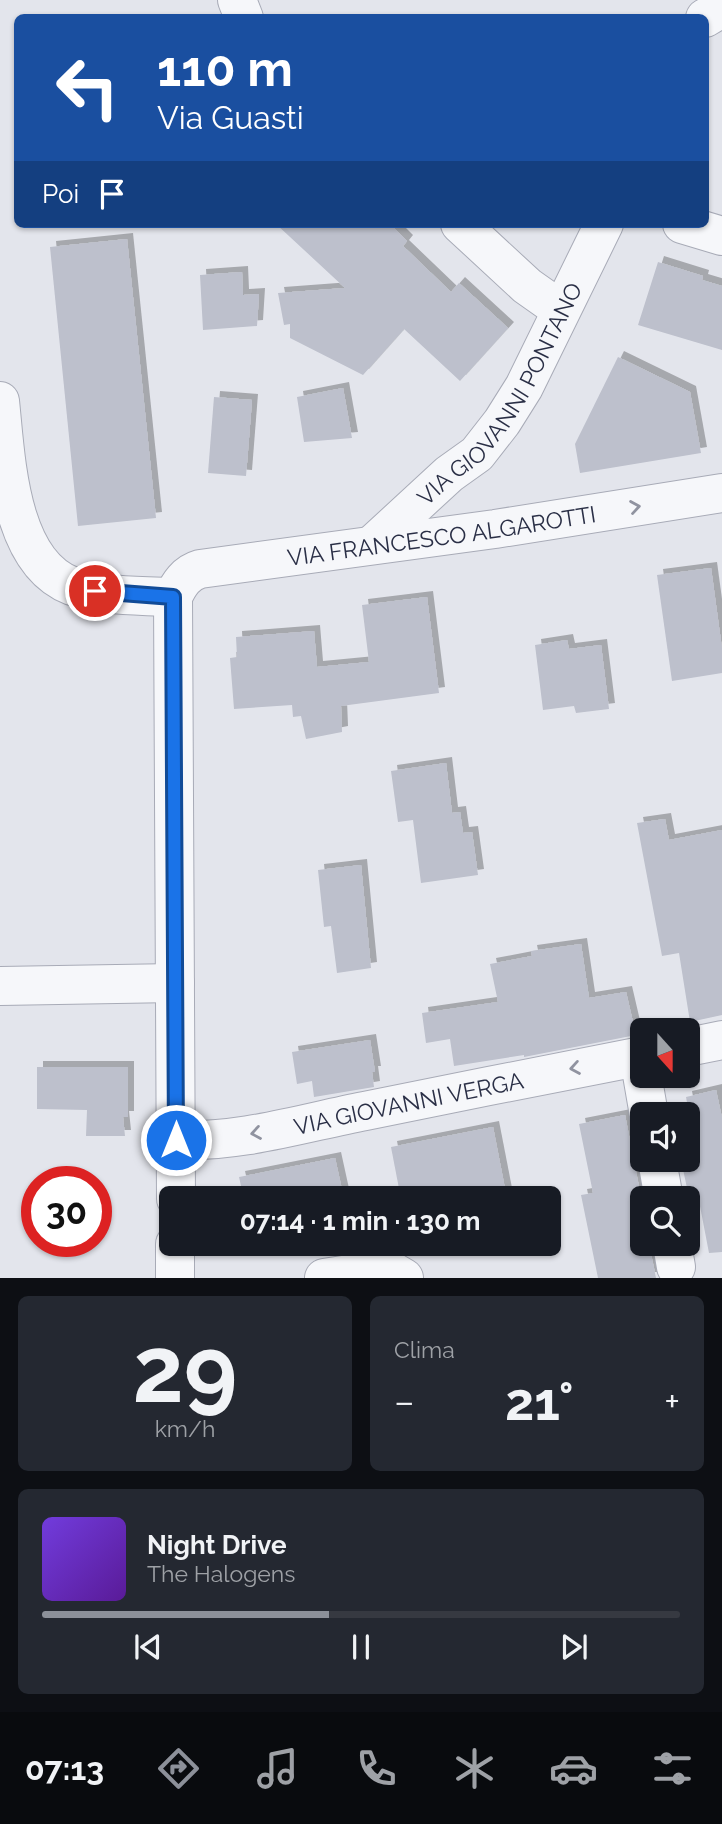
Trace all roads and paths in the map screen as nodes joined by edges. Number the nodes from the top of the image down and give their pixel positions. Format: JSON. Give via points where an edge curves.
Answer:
{"nodes":[{"id":1,"x":464,"y":228,"type":"edge"},
{"id":2,"x":602,"y":228,"type":"edge"},
{"id":3,"x":695,"y":228,"type":"edge"},
{"id":4,"x":722,"y":236,"type":"edge"},
{"id":5,"x":561,"y":310,"type":"junction"},
{"id":6,"x":0,"y":401,"type":"edge"},
{"id":7,"x":722,"y":493,"type":"edge"},
{"id":8,"x":372,"y":545,"type":"junction"},
{"id":9,"x":173,"y":597,"type":"junction"},
{"id":10,"x":175,"y":983,"type":"junction"},
{"id":11,"x":0,"y":986,"type":"edge"},
{"id":12,"x":722,"y":1040,"type":"edge"},
{"id":13,"x":700,"y":1045,"type":"edge"},
{"id":14,"x":630,"y":1058,"type":"edge"},
{"id":15,"x":176,"y":1140,"type":"junction"},
{"id":16,"x":176,"y":1186,"type":"edge"},
{"id":17,"x":175,"y":1256,"type":"edge"},
{"id":18,"x":175,"y":1278,"type":"edge"},
{"id":19,"x":324,"y":1278,"type":"edge"},
{"id":20,"x":404,"y":1278,"type":"edge"}],
"edges":[{"from":1,"to":5,"type":"street","via":[[527,286]]},
{"from":2,"to":5,"type":"street","name":"VIA GIOVANNI PONTANO"},
{"from":3,"to":4,"type":"street"},
{"from":5,"to":8,"type":"street","name":"VIA GIOVANNI PONTANO","via":[[524,387],[477,454]]},
{"from":6,"to":9,"type":"street","via":[[15,508],[36,558],[52,575],[72,586]]},
{"from":8,"to":7,"type":"street","name":"VIA FRANCESCO ALGAROTTI","one_way":true},
{"from":8,"to":9,"type":"street","name":"VIA FRANCESCO ALGAROTTI","via":[[195,570]]},
{"from":9,"to":10,"type":"street"},
{"from":10,"to":11,"type":"street"},
{"from":10,"to":15,"type":"street"},
{"from":12,"to":13,"type":"street"},
{"from":14,"to":15,"type":"street","name":"VIA GIOVANNI VERGA","one_way":true,"via":[[262,1132]]},
{"from":15,"to":16,"type":"street"},
{"from":17,"to":18,"type":"street"},
{"from":19,"to":20,"type":"street","via":[[387,1268]]}]}
